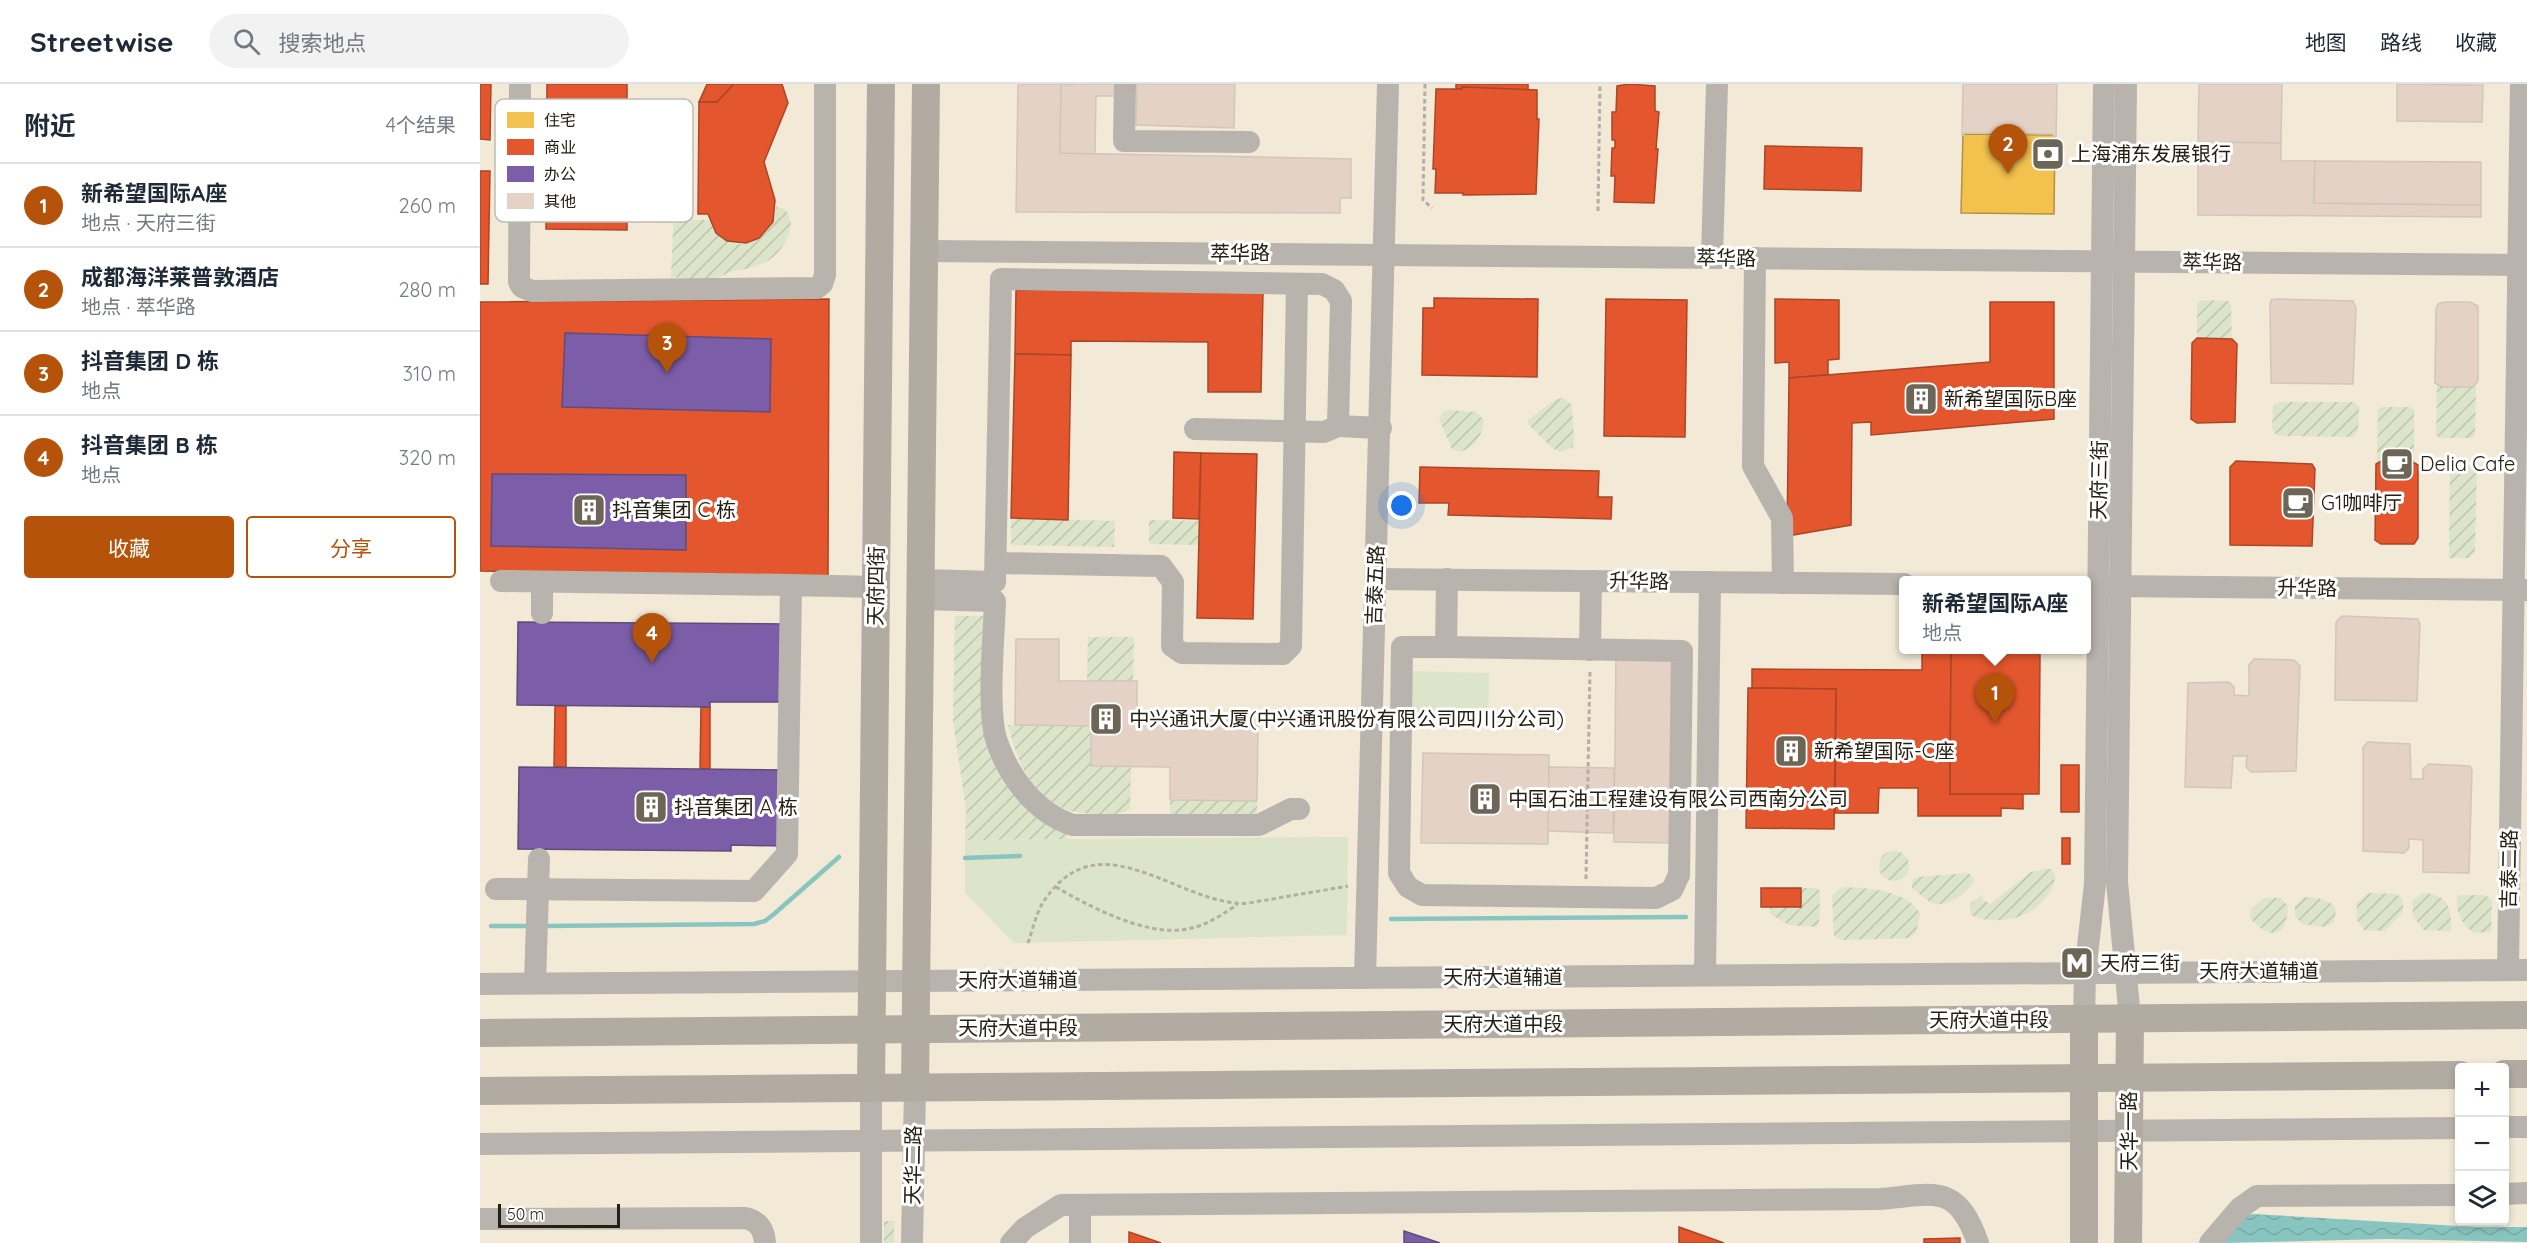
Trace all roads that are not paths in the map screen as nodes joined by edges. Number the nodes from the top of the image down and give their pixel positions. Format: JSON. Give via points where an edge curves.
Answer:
{"nodes":[{"id":1,"x":520,"y":84,"type":"edge"},
{"id":2,"x":825,"y":84,"type":"edge"},
{"id":3,"x":881,"y":84,"type":"edge"},
{"id":4,"x":926,"y":84,"type":"edge"},
{"id":5,"x":1125,"y":84,"type":"edge"},
{"id":6,"x":1388,"y":84,"type":"edge"},
{"id":7,"x":1717,"y":84,"type":"edge"},
{"id":8,"x":2104,"y":84,"type":"edge"},
{"id":9,"x":2126,"y":84,"type":"edge"},
{"id":10,"x":2521,"y":84,"type":"edge"},
{"id":11,"x":520,"y":99,"type":"edge"},
{"id":12,"x":1249,"y":142,"type":"dead end"},
{"id":13,"x":519,"y":222,"type":"edge"},
{"id":14,"x":924,"y":251,"type":"junction"},
{"id":15,"x":1384,"y":255,"type":"junction"},
{"id":16,"x":1712,"y":257,"type":"junction"},
{"id":17,"x":1755,"y":258,"type":"junction"},
{"id":18,"x":2113,"y":261,"type":"junction"},
{"id":19,"x":2522,"y":265,"type":"edge"},
{"id":20,"x":1297,"y":284,"type":"junction"},
{"id":21,"x":1338,"y":426,"type":"junction"},
{"id":22,"x":1381,"y":428,"type":"junction"},
{"id":23,"x":1195,"y":429,"type":"dead end"},
{"id":24,"x":1294,"y":432,"type":"junction"},
{"id":25,"x":996,"y":563,"type":"junction"},
{"id":26,"x":1375,"y":579,"type":"junction"},
{"id":27,"x":1447,"y":579,"type":"junction"},
{"id":28,"x":501,"y":581,"type":"dead end"},
{"id":29,"x":1591,"y":581,"type":"junction"},
{"id":30,"x":542,"y":582,"type":"junction"},
{"id":31,"x":1710,"y":582,"type":"junction"},
{"id":32,"x":1783,"y":583,"type":"junction"},
{"id":33,"x":1899,"y":584,"type":"edge"},
{"id":34,"x":791,"y":585,"type":"junction"},
{"id":35,"x":2092,"y":586,"type":"edge"},
{"id":36,"x":2121,"y":586,"type":"junction"},
{"id":37,"x":876,"y":587,"type":"junction"},
{"id":38,"x":921,"y":590,"type":"junction"},
{"id":39,"x":2521,"y":590,"type":"edge"},
{"id":40,"x":542,"y":613,"type":"dead end"},
{"id":41,"x":1446,"y":647,"type":"junction"},
{"id":42,"x":1590,"y":650,"type":"junction"},
{"id":43,"x":1299,"y":809,"type":"dead end"},
{"id":44,"x":539,"y":859,"type":"dead end"},
{"id":45,"x":496,"y":889,"type":"dead end"},
{"id":46,"x":538,"y":895,"type":"junction"},
{"id":47,"x":2517,"y":970,"type":"edge"},
{"id":48,"x":2127,"y":972,"type":"junction"},
{"id":49,"x":2085,"y":973,"type":"junction"},
{"id":50,"x":1705,"y":975,"type":"junction"},
{"id":51,"x":1365,"y":978,"type":"junction"},
{"id":52,"x":873,"y":981,"type":"junction"},
{"id":53,"x":916,"y":981,"type":"junction"},
{"id":54,"x":535,"y":983,"type":"junction"},
{"id":55,"x":480,"y":984,"type":"edge"},
{"id":56,"x":2527,"y":1015,"type":"edge"},
{"id":57,"x":2130,"y":1018,"type":"junction"},
{"id":58,"x":2084,"y":1019,"type":"junction"},
{"id":59,"x":872,"y":1029,"type":"junction"},
{"id":60,"x":916,"y":1029,"type":"junction"},
{"id":61,"x":480,"y":1033,"type":"edge"},
{"id":62,"x":2455,"y":1074,"type":"edge"},
{"id":63,"x":2509,"y":1074,"type":"edge"},
{"id":64,"x":2527,"y":1074,"type":"edge"},
{"id":65,"x":2129,"y":1077,"type":"junction"},
{"id":66,"x":2084,"y":1078,"type":"junction"},
{"id":67,"x":871,"y":1088,"type":"junction"},
{"id":68,"x":915,"y":1088,"type":"junction"},
{"id":69,"x":480,"y":1091,"type":"edge"},
{"id":70,"x":2509,"y":1127,"type":"edge"},
{"id":71,"x":2527,"y":1127,"type":"edge"},
{"id":72,"x":2455,"y":1128,"type":"edge"},
{"id":73,"x":2084,"y":1131,"type":"junction"},
{"id":74,"x":2129,"y":1131,"type":"junction"},
{"id":75,"x":914,"y":1140,"type":"junction"},
{"id":76,"x":871,"y":1141,"type":"junction"},
{"id":77,"x":480,"y":1144,"type":"edge"},
{"id":78,"x":2527,"y":1193,"type":"edge"},
{"id":79,"x":2509,"y":1194,"type":"edge"},
{"id":80,"x":2455,"y":1195,"type":"edge"},
{"id":81,"x":1080,"y":1205,"type":"junction"},
{"id":82,"x":480,"y":1219,"type":"edge"},
{"id":83,"x":765,"y":1243,"type":"edge"},
{"id":84,"x":871,"y":1243,"type":"edge"},
{"id":85,"x":912,"y":1243,"type":"edge"},
{"id":86,"x":1011,"y":1243,"type":"edge"},
{"id":87,"x":1080,"y":1243,"type":"edge"},
{"id":88,"x":1978,"y":1243,"type":"edge"},
{"id":89,"x":2084,"y":1243,"type":"edge"},
{"id":90,"x":2128,"y":1243,"type":"edge"},
{"id":91,"x":2210,"y":1243,"type":"edge"}],
"edges":[{"from":1,"to":11,"type":"street"},
{"from":2,"to":13,"type":"street","via":[[825,275],[817,288],[532,291],[519,282]]},
{"from":3,"to":37,"type":"main road","name":"天府四街"},
{"from":4,"to":14,"type":"main road"},
{"from":5,"to":12,"type":"street","via":[[1124,141]]},
{"from":6,"to":15,"type":"street","name":"吉泰五路"},
{"from":7,"to":16,"type":"street"},
{"from":8,"to":18,"type":"street","name":"天府三街"},
{"from":9,"to":18,"type":"street","name":"天府三街"},
{"from":10,"to":19,"type":"street","name":"吉泰二路"},
{"from":14,"to":15,"type":"street","name":"萃华路"},
{"from":14,"to":38,"type":"main road"},
{"from":15,"to":16,"type":"street","name":"萃华路"},
{"from":15,"to":22,"type":"street","name":"吉泰五路"},
{"from":16,"to":17,"type":"street","name":"萃华路"},
{"from":17,"to":18,"type":"street","name":"萃华路"},
{"from":17,"to":32,"type":"street","via":[[1753,466],[1782,518]]},
{"from":18,"to":19,"type":"street","name":"萃华路"},
{"from":18,"to":35,"type":"street","name":"天府三街"},
{"from":18,"to":36,"type":"street","name":"天府三街"},
{"from":19,"to":39,"type":"street","name":"吉泰二路"},
{"from":20,"to":21,"type":"street","via":[[1322,284],[1334,290],[1341,301]]},
{"from":20,"to":24,"type":"street"},
{"from":20,"to":25,"type":"street","via":[[1001,279]]},
{"from":21,"to":22,"type":"street"},
{"from":21,"to":24,"type":"street","via":[[1324,432]]},
{"from":22,"to":26,"type":"street","name":"吉泰五路"},
{"from":23,"to":24,"type":"street"},
{"from":24,"to":25,"type":"street","via":[[1291,646],[1283,654],[1182,653],[1172,646],[1173,582],[1161,566]]},
{"from":25,"to":38,"type":"street","via":[[995,582]]},
{"from":26,"to":27,"type":"street","name":"升华路"},
{"from":26,"to":51,"type":"street","name":"吉泰五路"},
{"from":27,"to":29,"type":"street","name":"升华路"},
{"from":27,"to":41,"type":"street"},
{"from":28,"to":30,"type":"street"},
{"from":29,"to":31,"type":"street","name":"升华路"},
{"from":29,"to":42,"type":"street"},
{"from":30,"to":34,"type":"street"},
{"from":30,"to":40,"type":"street"},
{"from":31,"to":32,"type":"street","name":"升华路"},
{"from":31,"to":50,"type":"street"},
{"from":32,"to":33,"type":"street","name":"升华路"},
{"from":34,"to":37,"type":"street"},
{"from":34,"to":46,"type":"street","via":[[787,854],[754,891]]},
{"from":35,"to":36,"type":"street","name":"升华路"},
{"from":35,"to":49,"type":"street","name":"天府三街","via":[[2095,884]]},
{"from":36,"to":39,"type":"street","name":"升华路"},
{"from":36,"to":48,"type":"street","name":"天府三街","via":[[2117,882]]},
{"from":37,"to":52,"type":"main road","name":"天府四街"},
{"from":38,"to":43,"type":"street","via":[[994,601],[996,738],[1030,798],[1058,820],[1073,825],[1259,825]]},
{"from":38,"to":53,"type":"main road"},
{"from":39,"to":47,"type":"street","name":"吉泰二路"},
{"from":41,"to":42,"type":"street"},
{"from":41,"to":42,"type":"street","via":[[1402,647],[1402,881],[1422,895],[1656,898],[1672,890],[1679,875],[1682,651]]},
{"from":44,"to":46,"type":"street"},
{"from":45,"to":46,"type":"street"},
{"from":46,"to":54,"type":"street"},
{"from":47,"to":48,"type":"street","name":"天府大道辅道"},
{"from":48,"to":49,"type":"street","name":"天府大道辅道"},
{"from":48,"to":57,"type":"street","name":"天府三街"},
{"from":49,"to":50,"type":"street","name":"天府大道辅道"},
{"from":49,"to":58,"type":"street","name":"天府三街"},
{"from":50,"to":51,"type":"street","name":"天府大道辅道"},
{"from":51,"to":53,"type":"street","name":"天府大道辅道"},
{"from":52,"to":53,"type":"street","name":"天府大道辅道"},
{"from":52,"to":54,"type":"street","name":"天府大道辅道"},
{"from":52,"to":59,"type":"main road","name":"天府四街"},
{"from":53,"to":60,"type":"main road"},
{"from":54,"to":55,"type":"street","name":"天府大道辅道"},
{"from":56,"to":57,"type":"main road","name":"天府大道中段"},
{"from":57,"to":58,"type":"main road","name":"天府大道中段"},
{"from":57,"to":65,"type":"main road","name":"天华一路"},
{"from":58,"to":60,"type":"main road","name":"天府大道中段"},
{"from":58,"to":66,"type":"main road"},
{"from":59,"to":60,"type":"main road","name":"天府大道中段"},
{"from":59,"to":61,"type":"main road","name":"天府大道中段"},
{"from":59,"to":67,"type":"main road","name":"天府四街"},
{"from":60,"to":68,"type":"main road"},
{"from":62,"to":65,"type":"main road"},
{"from":63,"to":64,"type":"main road"},
{"from":65,"to":66,"type":"main road"},
{"from":65,"to":74,"type":"main road","name":"天华一路"},
{"from":66,"to":68,"type":"main road"},
{"from":66,"to":73,"type":"main road"},
{"from":67,"to":68,"type":"main road"},
{"from":67,"to":69,"type":"main road"},
{"from":67,"to":76,"type":"street"},
{"from":68,"to":75,"type":"street","name":"天华二路"},
{"from":70,"to":71,"type":"street"},
{"from":72,"to":74,"type":"street"},
{"from":73,"to":74,"type":"street"},
{"from":73,"to":75,"type":"street"},
{"from":73,"to":89,"type":"main road"},
{"from":74,"to":90,"type":"main road","name":"天华一路"},
{"from":75,"to":76,"type":"street"},
{"from":75,"to":85,"type":"street","name":"天华二路"},
{"from":76,"to":77,"type":"street"},
{"from":76,"to":84,"type":"street"},
{"from":78,"to":79,"type":"street"},
{"from":80,"to":91,"type":"street","via":[[2257,1196],[2240,1208]]},
{"from":81,"to":86,"type":"street","via":[[1061,1205],[1025,1228]]},
{"from":81,"to":87,"type":"street"},
{"from":81,"to":88,"type":"street","via":[[1881,1199],[1935,1194],[1955,1201],[1973,1227]]},
{"from":82,"to":83,"type":"street","via":[[745,1218],[761,1227]]}]}
